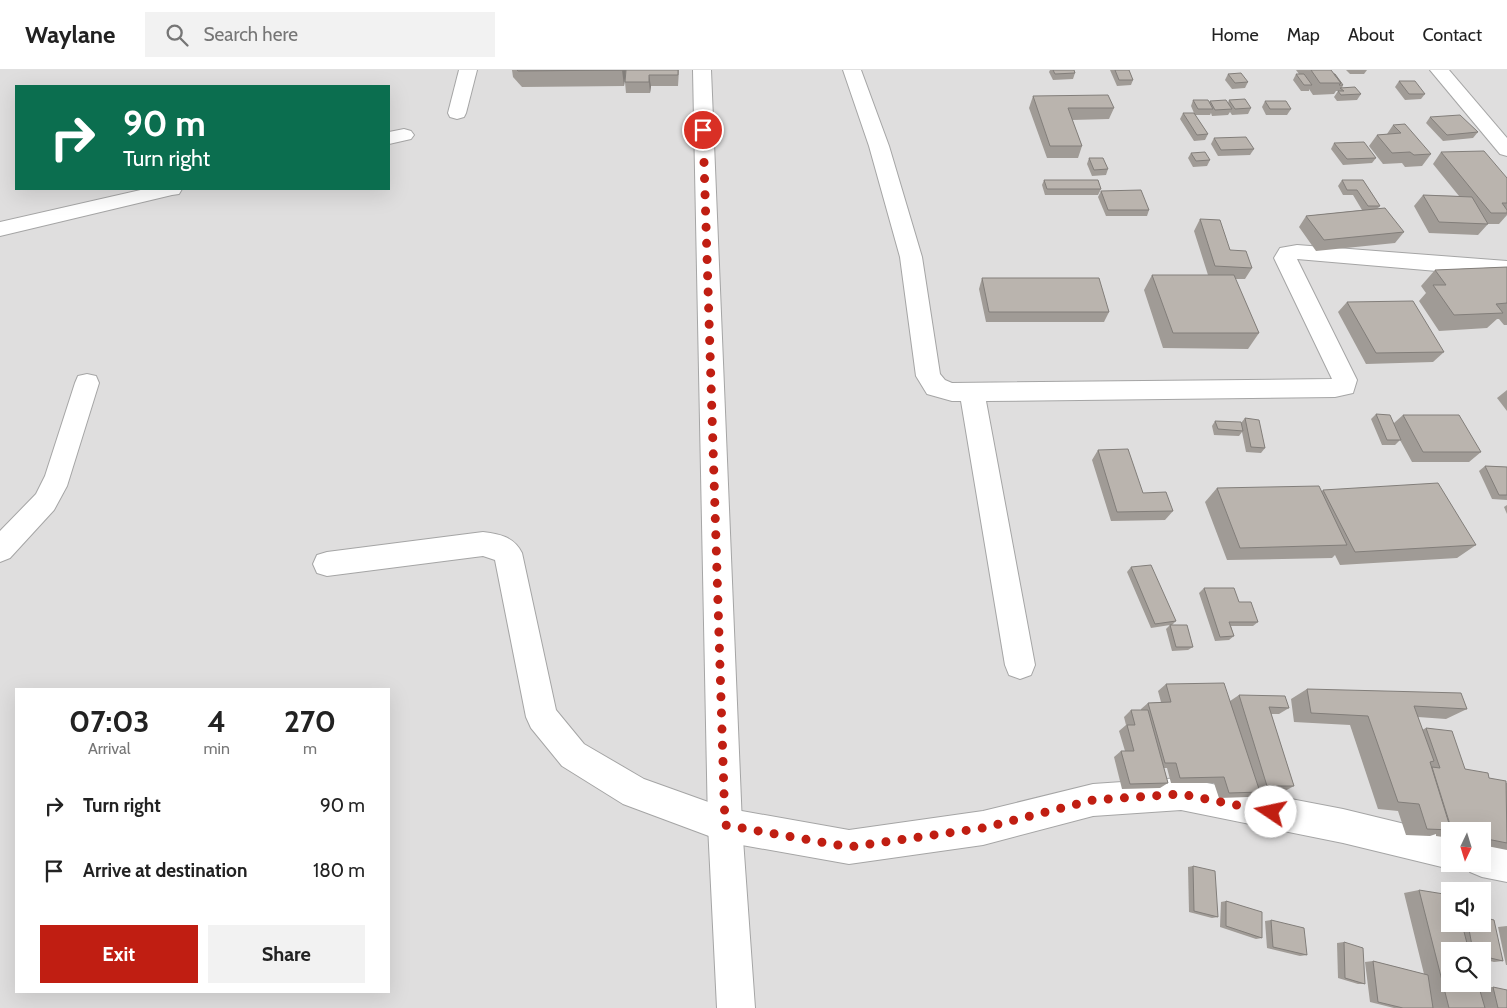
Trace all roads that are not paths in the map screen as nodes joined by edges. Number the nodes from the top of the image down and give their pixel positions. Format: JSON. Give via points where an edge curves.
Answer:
{"nodes":[{"id":1,"x":468,"y":70,"type":"edge"},
{"id":2,"x":702,"y":70,"type":"edge"},
{"id":3,"x":852,"y":70,"type":"edge"},
{"id":4,"x":1439,"y":70,"type":"edge"},
{"id":5,"x":457,"y":113,"type":"dead end"},
{"id":6,"x":1507,"y":150,"type":"edge"},
{"id":7,"x":168,"y":190,"type":"edge"},
{"id":8,"x":0,"y":229,"type":"edge"},
{"id":9,"x":1507,"y":269,"type":"edge"},
{"id":10,"x":86,"y":383,"type":"dead end"},
{"id":11,"x":972,"y":391,"type":"junction"},
{"id":12,"x":0,"y":550,"type":"edge"},
{"id":13,"x":327,"y":564,"type":"dead end"},
{"id":14,"x":1020,"y":665,"type":"dead end"},
{"id":15,"x":725,"y":825,"type":"junction"},
{"id":16,"x":1441,"y":850,"type":"edge"},
{"id":17,"x":1491,"y":862,"type":"edge"},
{"id":18,"x":1507,"y":865,"type":"edge"},
{"id":19,"x":736,"y":1008,"type":"edge"}],
"edges":[{"from":1,"to":5,"type":"street"},
{"from":2,"to":15,"type":"street"},
{"from":3,"to":11,"type":"street","via":[[879,146],[911,257],[928,376],[936,388],[952,392]]},
{"from":4,"to":6,"type":"street"},
{"from":7,"to":8,"type":"street"},
{"from":9,"to":11,"type":"street","via":[[1296,252],[1288,254],[1285,258],[1345,380],[1344,386]]},
{"from":10,"to":12,"type":"street","via":[[58,478],[45,502]]},
{"from":11,"to":14,"type":"street"},
{"from":13,"to":15,"type":"street","via":[[483,544],[498,546],[508,553],[542,717],[572,755],[635,792]]},
{"from":15,"to":16,"type":"street","via":[[849,847],[983,828],[1093,800],[1181,794],[1343,826]]},
{"from":15,"to":19,"type":"street"},
{"from":17,"to":18,"type":"street"}]}
